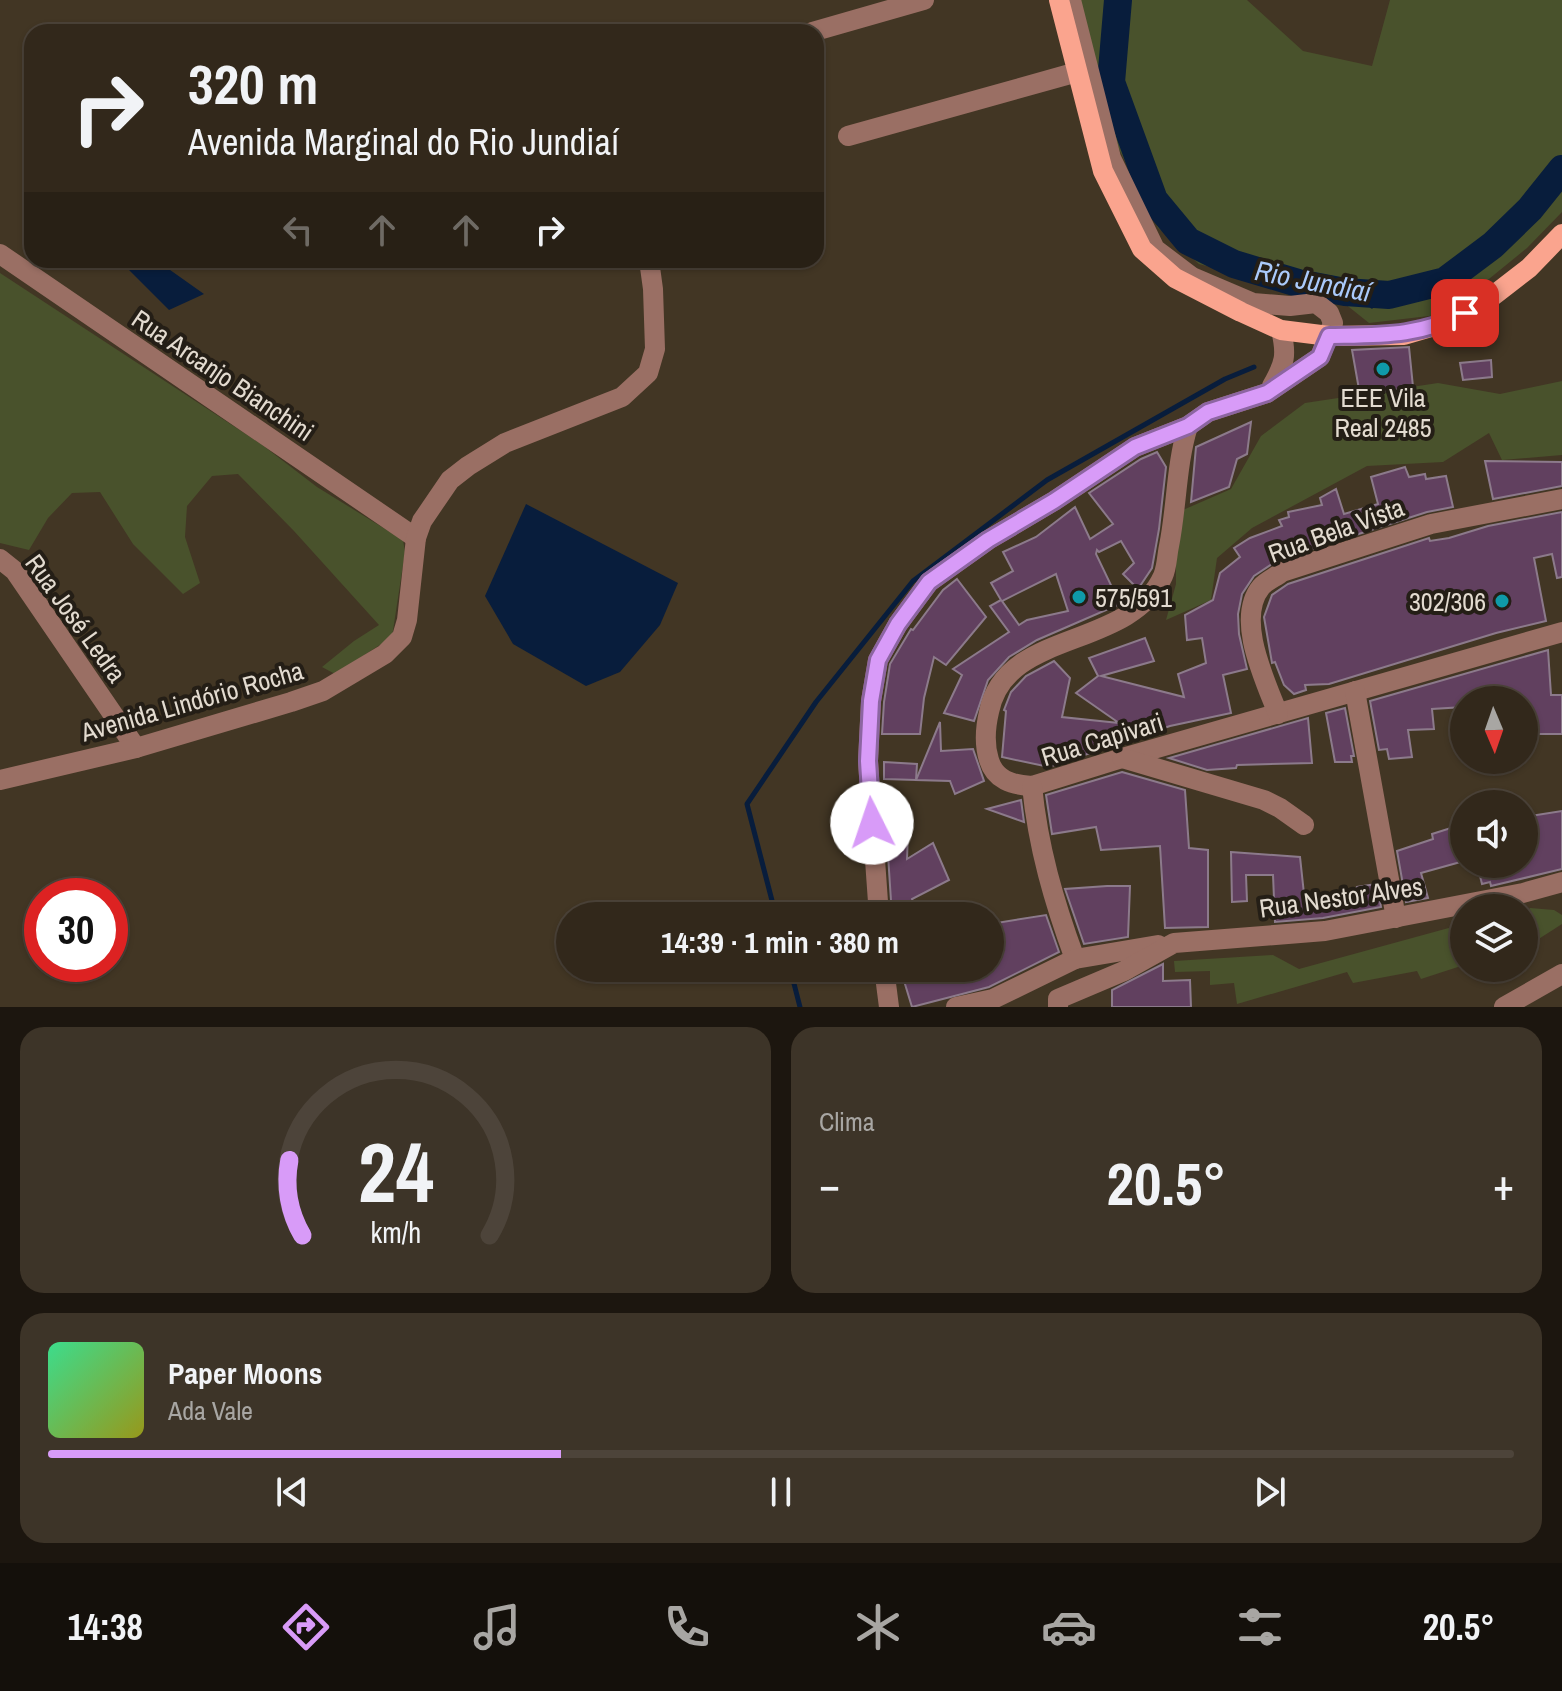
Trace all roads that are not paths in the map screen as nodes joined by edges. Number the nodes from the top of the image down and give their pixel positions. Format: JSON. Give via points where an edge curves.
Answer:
{"nodes":[{"id":1,"x":924,"y":0,"type":"edge"},
{"id":2,"x":1059,"y":0,"type":"edge"},
{"id":3,"x":1071,"y":0,"type":"edge"},
{"id":4,"x":824,"y":29,"type":"edge"},
{"id":5,"x":1083,"y":71,"type":"junction"},
{"id":6,"x":848,"y":136,"type":"dead end"},
{"id":7,"x":1562,"y":234,"type":"edge"},
{"id":8,"x":0,"y":254,"type":"edge"},
{"id":9,"x":650,"y":268,"type":"edge"},
{"id":10,"x":1281,"y":330,"type":"junction"},
{"id":11,"x":1329,"y":336,"type":"junction"},
{"id":12,"x":1286,"y":353,"type":"junction"},
{"id":13,"x":1317,"y":359,"type":"junction"},
{"id":14,"x":1267,"y":393,"type":"junction"},
{"id":15,"x":1188,"y":426,"type":"junction"},
{"id":16,"x":1562,"y":499,"type":"edge"},
{"id":17,"x":416,"y":538,"type":"junction"},
{"id":18,"x":0,"y":559,"type":"edge"},
{"id":19,"x":1562,"y":632,"type":"edge"},
{"id":20,"x":1355,"y":691,"type":"junction"},
{"id":21,"x":1278,"y":714,"type":"junction"},
{"id":22,"x":136,"y":748,"type":"junction"},
{"id":23,"x":1122,"y":758,"type":"junction"},
{"id":24,"x":0,"y":780,"type":"edge"},
{"id":25,"x":1032,"y":786,"type":"junction"},
{"id":26,"x":1304,"y":825,"type":"dead end"},
{"id":27,"x":1562,"y":882,"type":"edge"},
{"id":28,"x":878,"y":902,"type":"edge"},
{"id":29,"x":1396,"y":918,"type":"junction"},
{"id":30,"x":1174,"y":943,"type":"junction"},
{"id":31,"x":1075,"y":959,"type":"junction"},
{"id":32,"x":1562,"y":974,"type":"edge"},
{"id":33,"x":886,"y":982,"type":"edge"},
{"id":34,"x":1058,"y":1003,"type":"edge"},
{"id":35,"x":889,"y":1007,"type":"edge"},
{"id":36,"x":956,"y":1007,"type":"edge"},
{"id":37,"x":1504,"y":1007,"type":"edge"}],
"edges":[{"from":1,"to":4,"type":"street"},
{"from":2,"to":5,"type":"main road"},
{"from":3,"to":5,"type":"street"},
{"from":5,"to":6,"type":"street"},
{"from":5,"to":10,"type":"main road","via":[[1103,171],[1142,249],[1175,278]]},
{"from":5,"to":11,"type":"street","via":[[1111,158],[1155,249],[1192,277],[1253,303],[1316,303],[1333,323]]},
{"from":7,"to":11,"type":"main road","via":[[1485,302],[1445,323],[1404,335]]},
{"from":8,"to":17,"type":"street","name":"Rua Arcanjo Bianchini"},
{"from":9,"to":17,"type":"street","name":"Avenida Lindório Rocha","via":[[655,349],[648,373],[622,397],[505,443],[468,466],[450,480]]},
{"from":10,"to":11,"type":"main road"},
{"from":10,"to":12,"type":"street"},
{"from":11,"to":13,"type":"street"},
{"from":12,"to":13,"type":"street"},
{"from":12,"to":14,"type":"street"},
{"from":13,"to":14,"type":"street"},
{"from":14,"to":15,"type":"street","via":[[1208,412]]},
{"from":15,"to":25,"type":"street","name":"Rua Capivari","via":[[1163,575],[1151,594],[1117,623],[1035,653],[992,694],[985,728],[992,771],[1003,780]]},
{"from":15,"to":28,"type":"street","via":[[1135,447],[988,540],[929,582],[898,624],[878,660],[871,701],[868,761]]},
{"from":16,"to":21,"type":"street","name":"Rua Bela Vista","via":[[1431,524],[1282,572],[1262,585],[1250,610],[1256,655]]},
{"from":17,"to":22,"type":"street","name":"Avenida Lindório Rocha","via":[[407,620],[402,637],[385,654],[323,691]]},
{"from":18,"to":22,"type":"street","name":"Rua José Ledra","via":[[15,571]]},
{"from":19,"to":20,"type":"street","name":"Rua Capivari"},
{"from":20,"to":21,"type":"street","name":"Rua Capivari"},
{"from":20,"to":29,"type":"street"},
{"from":21,"to":23,"type":"street","name":"Rua Capivari"},
{"from":22,"to":24,"type":"street","name":"Avenida Lindório Rocha"},
{"from":23,"to":25,"type":"street","name":"Rua Capivari"},
{"from":23,"to":26,"type":"street","via":[[1264,800]]},
{"from":25,"to":31,"type":"street","via":[[1036,831]]},
{"from":27,"to":29,"type":"street","name":"Rua Nestor Alves"},
{"from":29,"to":30,"type":"street","name":"Rua Nestor Alves","via":[[1325,931]]},
{"from":30,"to":31,"type":"street","name":"Rua Nestor Alves"},
{"from":30,"to":34,"type":"street","name":"Rua Nestor Alves"},
{"from":31,"to":36,"type":"street","name":"Rua Nestor Alves","via":[[993,999]]},
{"from":32,"to":37,"type":"street"},
{"from":33,"to":35,"type":"street"}]}
